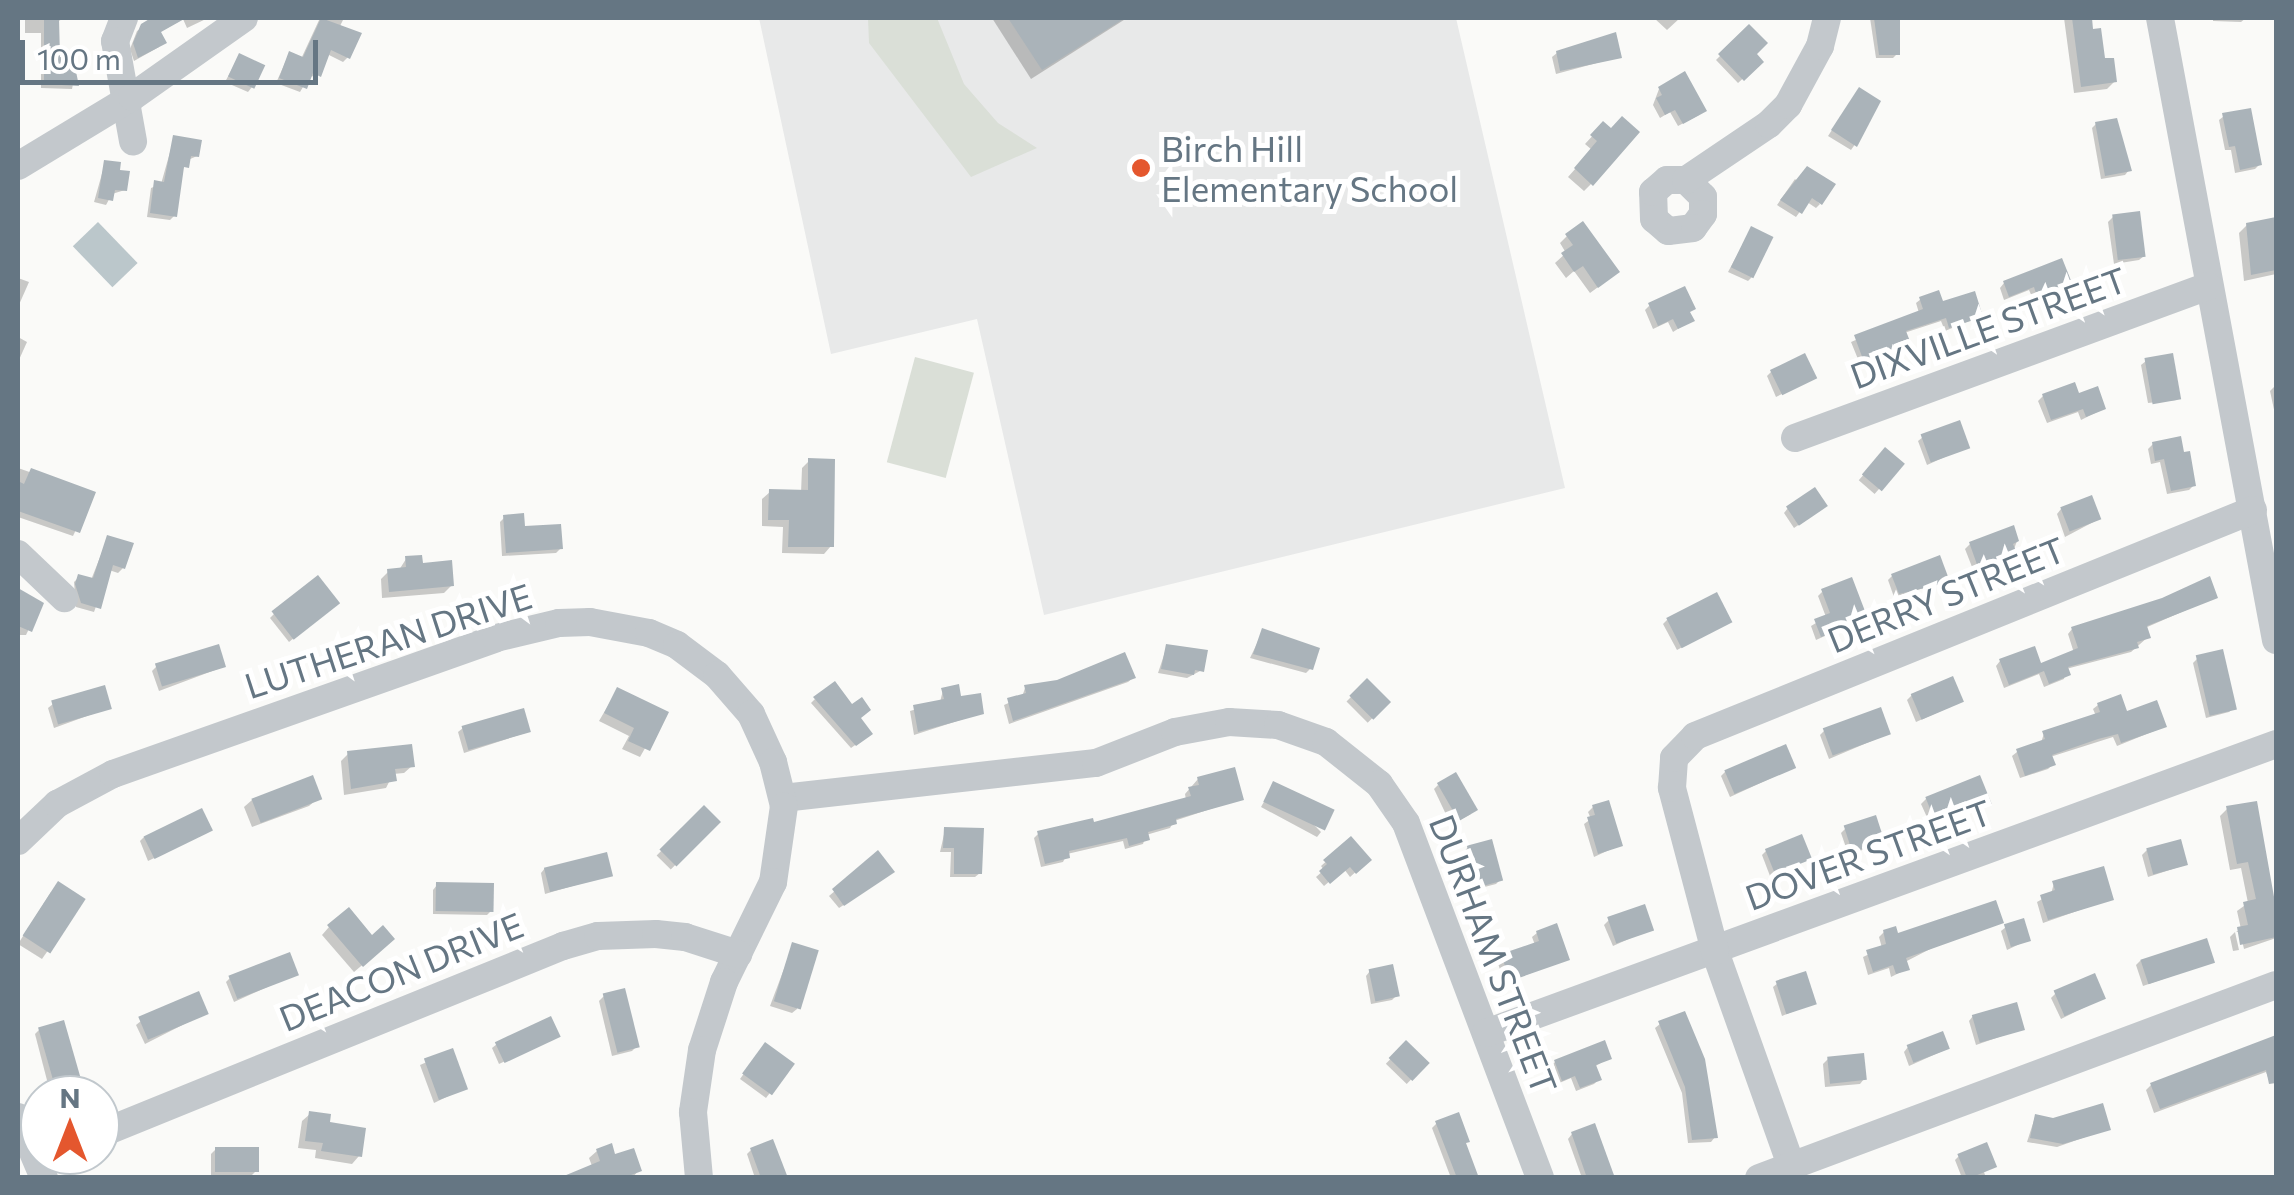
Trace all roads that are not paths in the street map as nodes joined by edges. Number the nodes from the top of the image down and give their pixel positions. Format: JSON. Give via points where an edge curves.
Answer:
{"nodes":[{"id":1,"x":124,"y":18,"type":"edge"},
{"id":2,"x":244,"y":18,"type":"edge"},
{"id":3,"x":1827,"y":18,"type":"edge"},
{"id":4,"x":2160,"y":18,"type":"edge"},
{"id":5,"x":128,"y":100,"type":"junction"},
{"id":6,"x":133,"y":141,"type":"dead end"},
{"id":7,"x":18,"y":166,"type":"edge"},
{"id":8,"x":1686,"y":180,"type":"dead end"},
{"id":9,"x":2208,"y":286,"type":"junction"},
{"id":10,"x":1795,"y":438,"type":"dead end"},
{"id":11,"x":2253,"y":510,"type":"junction"},
{"id":12,"x":18,"y":554,"type":"edge"},
{"id":13,"x":64,"y":598,"type":"dead end"},
{"id":14,"x":2276,"y":640,"type":"edge"},
{"id":15,"x":2276,"y":744,"type":"edge"},
{"id":16,"x":782,"y":798,"type":"junction"},
{"id":17,"x":18,"y":842,"type":"edge"},
{"id":18,"x":1715,"y":950,"type":"junction"},
{"id":19,"x":738,"y":954,"type":"junction"},
{"id":20,"x":2276,"y":984,"type":"edge"},
{"id":21,"x":1486,"y":1033,"type":"junction"},
{"id":22,"x":120,"y":1126,"type":"edge"},
{"id":23,"x":1791,"y":1166,"type":"junction"},
{"id":24,"x":699,"y":1178,"type":"edge"},
{"id":25,"x":1540,"y":1178,"type":"edge"},
{"id":26,"x":1758,"y":1178,"type":"edge"}],
"edges":[{"from":1,"to":5,"type":"street","via":[[115,41]]},
{"from":2,"to":5,"type":"street"},
{"from":3,"to":8,"type":"street","via":[[1788,106]]},
{"from":4,"to":9,"type":"street"},
{"from":5,"to":6,"type":"street"},
{"from":5,"to":7,"type":"street"},
{"from":9,"to":10,"type":"street","name":"DIXVILLE STREET"},
{"from":9,"to":11,"type":"street"},
{"from":11,"to":14,"type":"street"},
{"from":11,"to":18,"type":"street","name":"DERRY STREET","via":[[1696,736],[1674,758],[1672,788]]},
{"from":12,"to":13,"type":"street"},
{"from":15,"to":18,"type":"street","name":"DOVER STREET"},
{"from":16,"to":17,"type":"street","name":"LUTHERAN DRIVE","via":[[751,714],[699,659],[649,633],[559,623],[496,638],[113,774],[57,804]]},
{"from":16,"to":19,"type":"street","name":"LUTHERAN DRIVE","via":[[784,832],[773,882]]},
{"from":16,"to":21,"type":"street","name":"DURHAM STREET","via":[[1096,763],[1199,725],[1254,721],[1302,732],[1346,754],[1395,805]]},
{"from":18,"to":21,"type":"street","name":"DOVER STREET"},
{"from":18,"to":23,"type":"street"},
{"from":19,"to":22,"type":"street","name":"DEACON DRIVE","via":[[656,934],[581,941]]},
{"from":19,"to":24,"type":"street","name":"LUTHERAN DRIVE","via":[[710,1015],[696,1080]]},
{"from":20,"to":23,"type":"street"},
{"from":21,"to":25,"type":"street","name":"DURHAM STREET"},
{"from":23,"to":26,"type":"street"}]}
